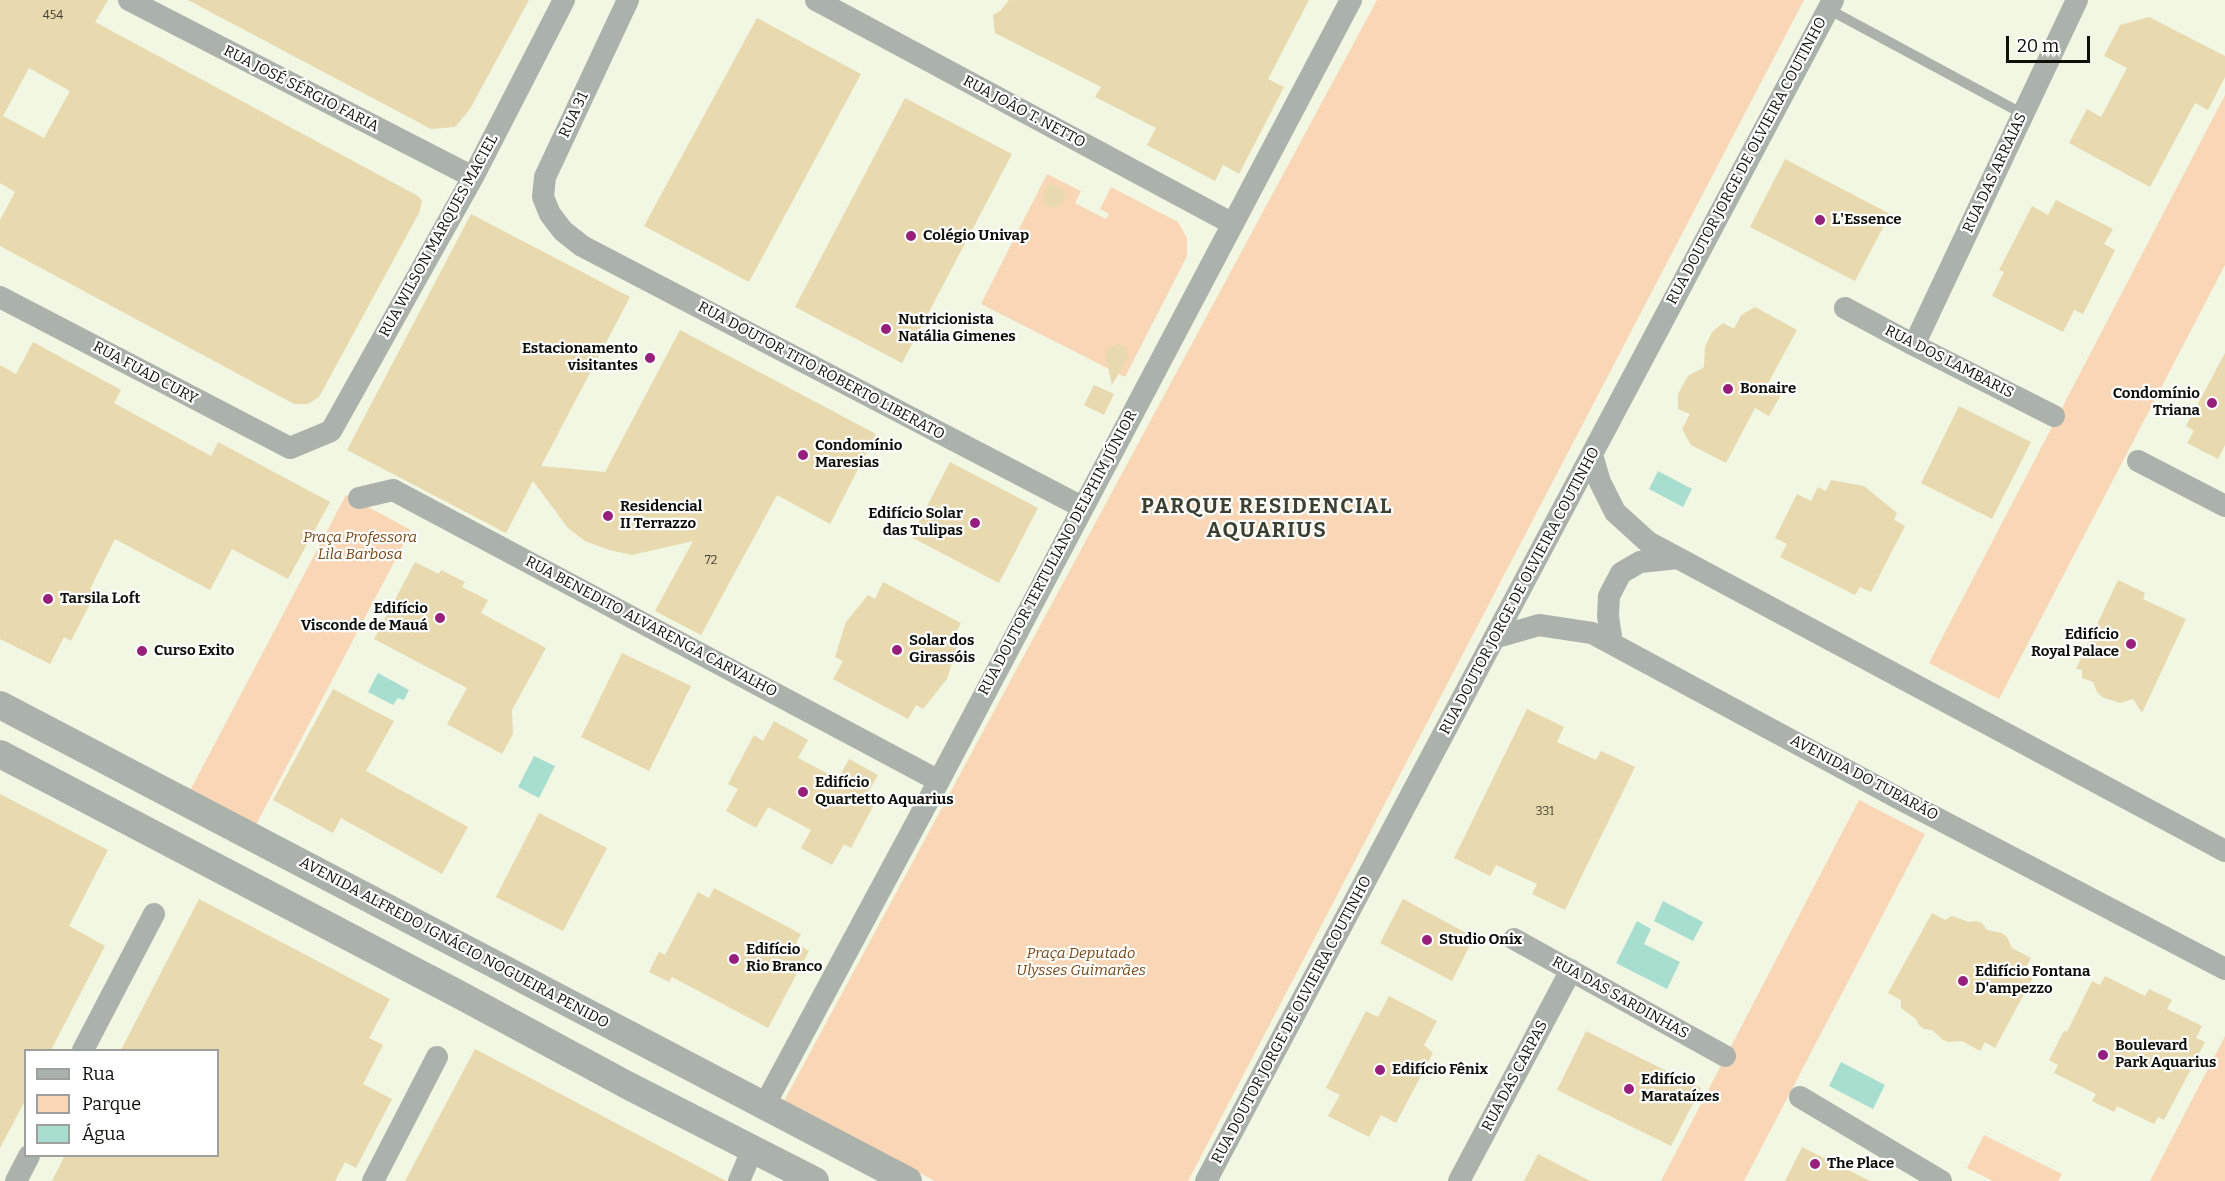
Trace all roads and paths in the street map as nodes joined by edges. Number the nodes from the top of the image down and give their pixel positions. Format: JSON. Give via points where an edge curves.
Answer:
{"nodes":[{"id":1,"x":129,"y":0,"type":"edge"},
{"id":2,"x":564,"y":0,"type":"edge"},
{"id":3,"x":628,"y":0,"type":"edge"},
{"id":4,"x":816,"y":0,"type":"edge"},
{"id":5,"x":1351,"y":0,"type":"edge"},
{"id":6,"x":2077,"y":0,"type":"edge"},
{"id":7,"x":1830,"y":4,"type":"edge"},
{"id":8,"x":2023,"y":114,"type":"junction"},
{"id":9,"x":473,"y":177,"type":"junction"},
{"id":10,"x":1233,"y":224,"type":"junction"},
{"id":11,"x":563,"y":231,"type":"joint"},
{"id":12,"x":0,"y":297,"type":"edge"},
{"id":13,"x":1845,"y":308,"type":"dead end"},
{"id":14,"x":1914,"y":345,"type":"junction"},
{"id":15,"x":2054,"y":416,"type":"dead end"},
{"id":16,"x":290,"y":448,"type":"joint"},
{"id":17,"x":1592,"y":455,"type":"junction"},
{"id":18,"x":2138,"y":461,"type":"dead end"},
{"id":19,"x":359,"y":498,"type":"dead end"},
{"id":20,"x":2225,"y":506,"type":"edge"},
{"id":21,"x":1082,"y":507,"type":"junction"},
{"id":22,"x":1678,"y":558,"type":"junction"},
{"id":23,"x":1494,"y":638,"type":"junction"},
{"id":24,"x":1612,"y":643,"type":"junction"},
{"id":25,"x":0,"y":705,"type":"edge"},
{"id":26,"x":0,"y":754,"type":"edge"},
{"id":27,"x":939,"y":781,"type":"junction"},
{"id":28,"x":2225,"y":851,"type":"edge"},
{"id":29,"x":154,"y":914,"type":"dead end"},
{"id":30,"x":1514,"y":939,"type":"dead end"},
{"id":31,"x":2225,"y":969,"type":"edge"},
{"id":32,"x":1570,"y":970,"type":"junction"},
{"id":33,"x":589,"y":1013,"type":"junction"},
{"id":34,"x":649,"y":1047,"type":"junction"},
{"id":35,"x":84,"y":1049,"type":"edge"},
{"id":36,"x":566,"y":1051,"type":"junction"},
{"id":37,"x":1725,"y":1056,"type":"dead end"},
{"id":38,"x":437,"y":1057,"type":"dead end"},
{"id":39,"x":627,"y":1085,"type":"junction"},
{"id":40,"x":1800,"y":1097,"type":"dead end"},
{"id":41,"x":764,"y":1106,"type":"junction"},
{"id":42,"x":753,"y":1148,"type":"junction"},
{"id":43,"x":28,"y":1157,"type":"edge"},
{"id":44,"x":16,"y":1181,"type":"edge"},
{"id":45,"x":373,"y":1181,"type":"edge"},
{"id":46,"x":739,"y":1181,"type":"edge"},
{"id":47,"x":815,"y":1181,"type":"edge"},
{"id":48,"x":908,"y":1181,"type":"edge"},
{"id":49,"x":1206,"y":1181,"type":"edge"},
{"id":50,"x":1459,"y":1181,"type":"edge"},
{"id":51,"x":1941,"y":1181,"type":"edge"}],
"edges":[{"from":1,"to":9,"type":"street","name":"RUA JOSÉ SÉRGIO FARIA"},
{"from":2,"to":9,"type":"street","name":"RUA WILSON MARQUES MACIEL"},
{"from":3,"to":11,"type":"street","name":"RUA 31","via":[[545,177],[543,197]]},
{"from":4,"to":10,"type":"street","name":"RUA JOÃO T. NETTO"},
{"from":5,"to":10,"type":"street","name":"RUA DOUTOR TERTULIANO DELPHIM JÚNIOR"},
{"from":6,"to":8,"type":"street","name":"RUA DAS ARRAIAS"},
{"from":7,"to":8,"type":"lane"},
{"from":7,"to":17,"type":"street","name":"RUA DOUTOR JORGE DE OLVIEIRA COUTINHO"},
{"from":8,"to":14,"type":"street","name":"RUA DAS ARRAIAS"},
{"from":9,"to":16,"type":"street","name":"RUA WILSON MARQUES MACIEL","via":[[331,430]]},
{"from":10,"to":21,"type":"street","name":"RUA DOUTOR TERTULIANO DELPHIM JÚNIOR"},
{"from":11,"to":21,"type":"street","name":"RUA DOUTOR TITO ROBERTO LIBERATO","via":[[582,246]]},
{"from":12,"to":16,"type":"street","name":"RUA FUAD CURY"},
{"from":13,"to":14,"type":"street","name":"RUA DOS LAMBARIS"},
{"from":14,"to":15,"type":"street","name":"RUA DOS LAMBARIS"},
{"from":17,"to":22,"type":"street","via":[[1615,512],[1648,542]]},
{"from":17,"to":23,"type":"street","name":"RUA DOUTOR JORGE DE OLVIEIRA COUTINHO"},
{"from":18,"to":20,"type":"street"},
{"from":19,"to":27,"type":"street","name":"RUA BENEDITO ALVARENGA CARVALHO","via":[[393,490]]},
{"from":21,"to":27,"type":"street","name":"RUA DOUTOR TERTULIANO DELPHIM JÚNIOR"},
{"from":22,"to":24,"type":"street","via":[[1640,562],[1621,573],[1609,596]]},
{"from":22,"to":28,"type":"street"},
{"from":23,"to":24,"type":"street","name":"AVENIDA DO TUBARÃO","via":[[1539,625],[1592,633]]},
{"from":23,"to":49,"type":"street","name":"RUA DOUTOR JORGE DE OLVIEIRA COUTINHO"},
{"from":24,"to":31,"type":"street","name":"AVENIDA DO TUBARÃO"},
{"from":25,"to":33,"type":"street","name":"AVENIDA ALFREDO IGNÁCIO NOGUEIRA PENIDO"},
{"from":26,"to":36,"type":"street"},
{"from":27,"to":41,"type":"street","name":"RUA DOUTOR TERTULIANO DELPHIM JÚNIOR"},
{"from":29,"to":35,"type":"street"},
{"from":30,"to":32,"type":"street","name":"RUA DAS SARDINHAS"},
{"from":32,"to":37,"type":"street","name":"RUA DAS SARDINHAS"},
{"from":32,"to":50,"type":"street","name":"RUA DAS CARPAS"},
{"from":33,"to":34,"type":"street","name":"AVENIDA ALFREDO IGNÁCIO NOGUEIRA PENIDO"},
{"from":33,"to":36,"type":"street","via":[[594,1024],[587,1040]]},
{"from":34,"to":39,"type":"street","via":[[632,1048],[624,1055],[621,1074]]},
{"from":34,"to":41,"type":"street","name":"AVENIDA ALFREDO IGNÁCIO NOGUEIRA PENIDO"},
{"from":36,"to":39,"type":"street"},
{"from":38,"to":45,"type":"street"},
{"from":39,"to":42,"type":"street"},
{"from":40,"to":51,"type":"street"},
{"from":41,"to":48,"type":"street","name":"AVENIDA ALFREDO IGNÁCIO NOGUEIRA PENIDO"},
{"from":42,"to":46,"type":"street"},
{"from":42,"to":47,"type":"street"},
{"from":43,"to":44,"type":"street"}]}
